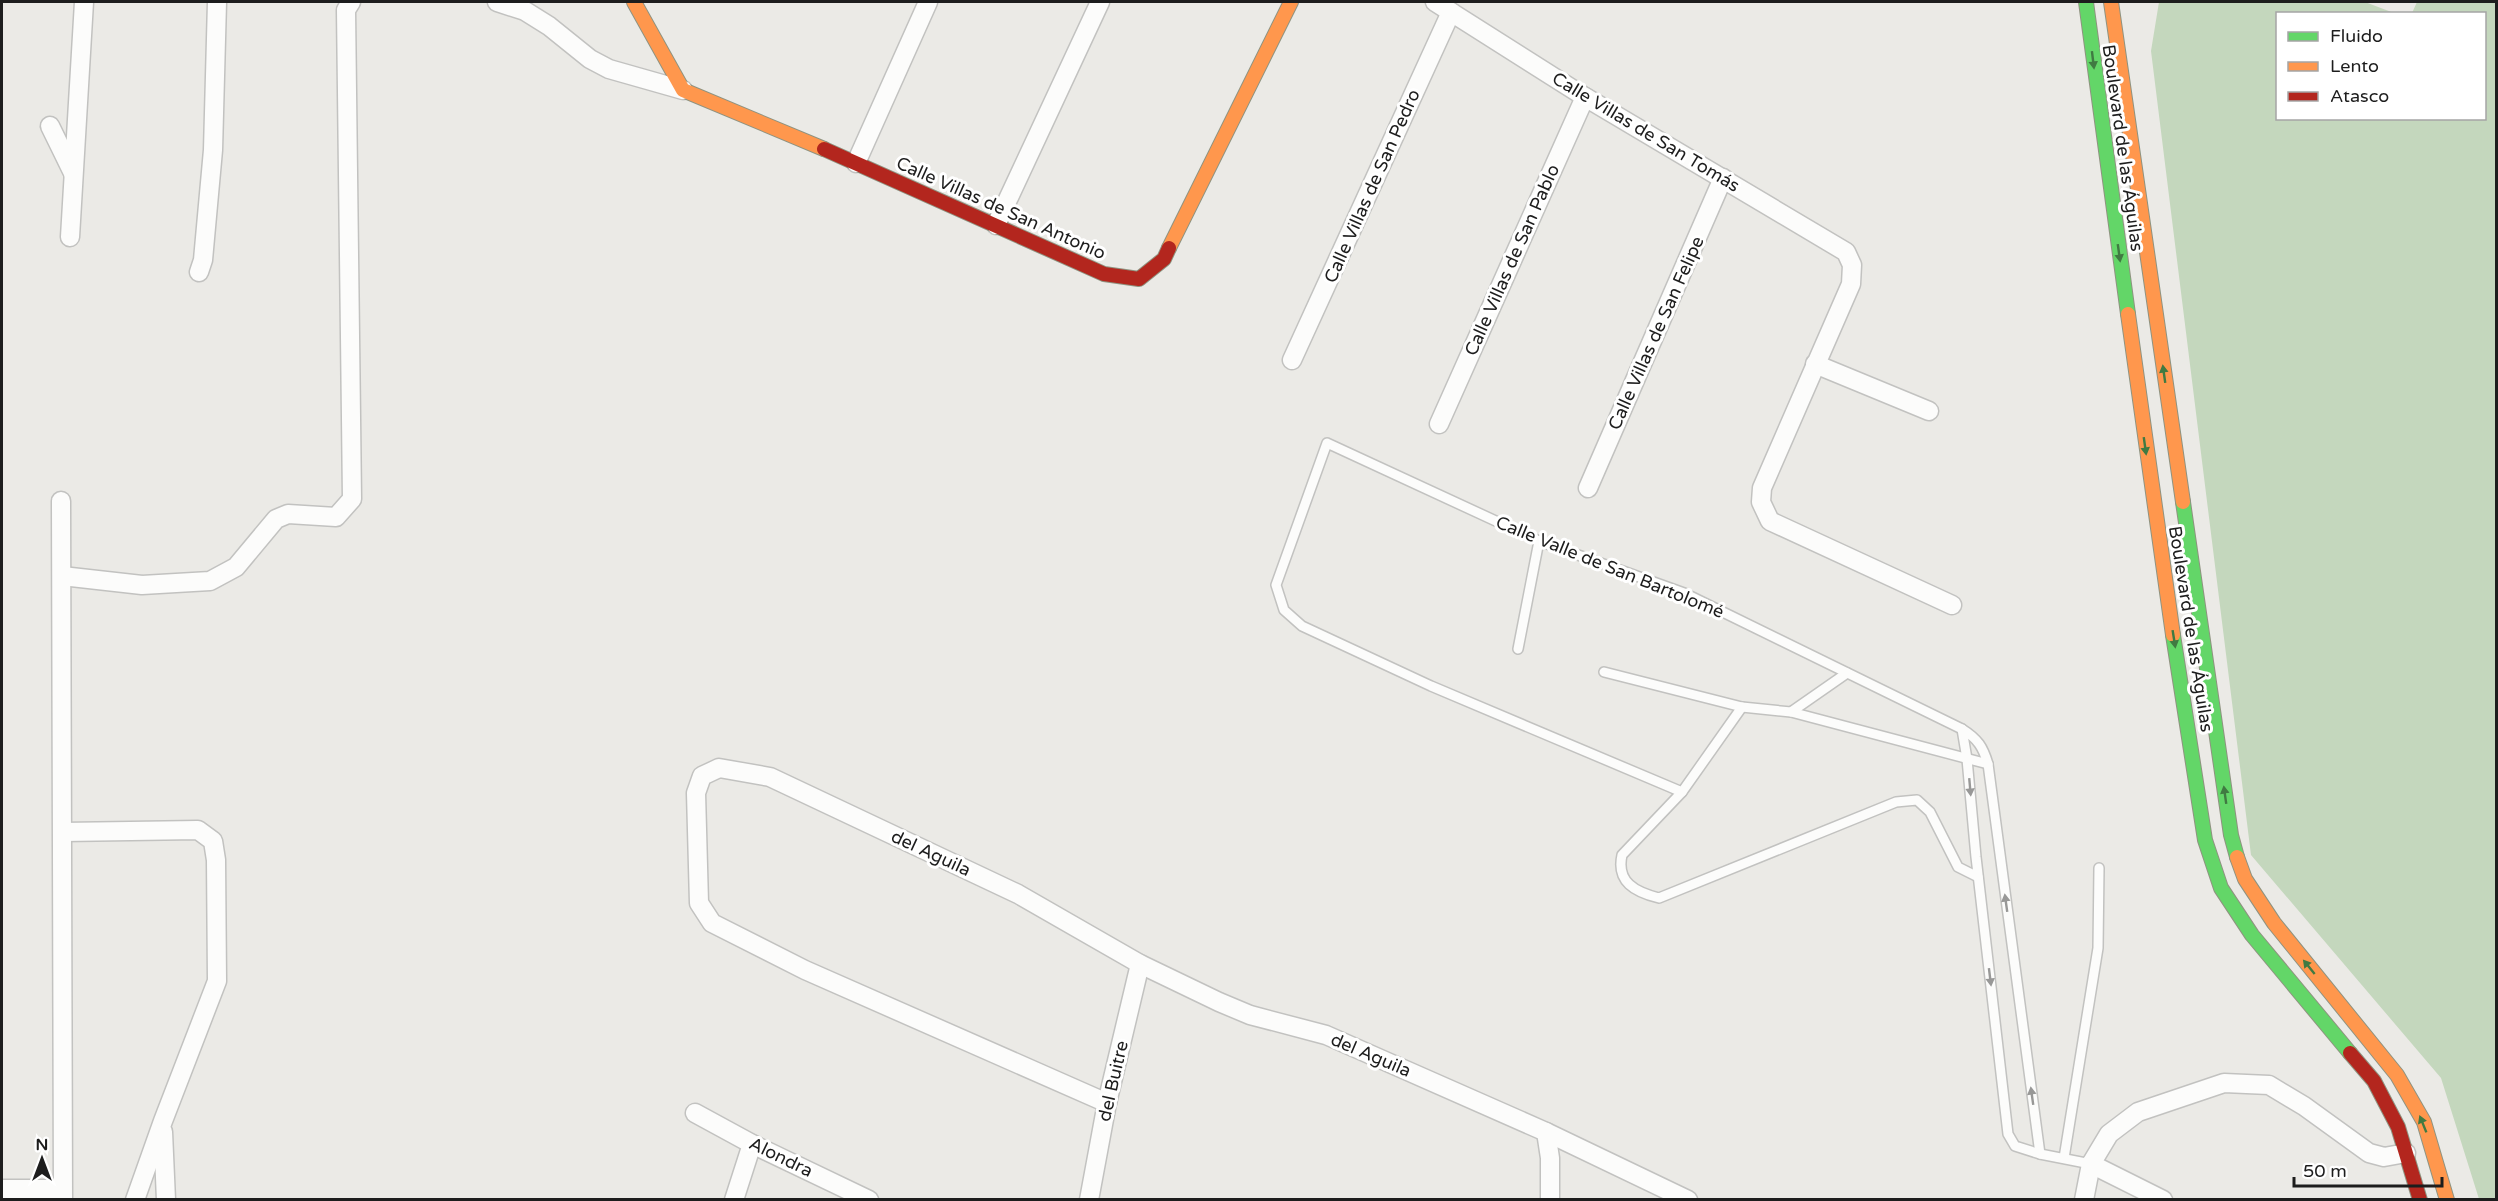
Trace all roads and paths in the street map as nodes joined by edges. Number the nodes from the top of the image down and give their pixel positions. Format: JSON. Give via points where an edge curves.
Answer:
{"nodes":[{"id":1,"x":84,"y":2,"type":"edge"},
{"id":2,"x":217,"y":2,"type":"edge"},
{"id":3,"x":351,"y":2,"type":"edge"},
{"id":4,"x":497,"y":2,"type":"edge"},
{"id":5,"x":634,"y":2,"type":"edge"},
{"id":6,"x":928,"y":2,"type":"edge"},
{"id":7,"x":1100,"y":2,"type":"edge"},
{"id":8,"x":1290,"y":2,"type":"edge"},
{"id":9,"x":1435,"y":2,"type":"edge"},
{"id":10,"x":2086,"y":2,"type":"edge"},
{"id":11,"x":2111,"y":2,"type":"edge"},
{"id":12,"x":1451,"y":12,"type":"junction"},
{"id":13,"x":683,"y":90,"type":"junction"},
{"id":14,"x":1585,"y":97,"type":"junction"},
{"id":15,"x":50,"y":126,"type":"dead end"},
{"id":16,"x":856,"y":163,"type":"junction"},
{"id":17,"x":74,"y":174,"type":"junction"},
{"id":18,"x":1723,"y":178,"type":"junction"},
{"id":19,"x":996,"y":225,"type":"junction"},
{"id":20,"x":70,"y":237,"type":"dead end"},
{"id":21,"x":199,"y":272,"type":"dead end"},
{"id":22,"x":1292,"y":360,"type":"dead end"},
{"id":23,"x":1815,"y":364,"type":"junction"},
{"id":24,"x":1929,"y":411,"type":"dead end"},
{"id":25,"x":1439,"y":424,"type":"dead end"},
{"id":26,"x":1588,"y":488,"type":"dead end"},
{"id":27,"x":61,"y":501,"type":"dead end"},
{"id":28,"x":1539,"y":541,"type":"junction"},
{"id":29,"x":62,"y":576,"type":"junction"},
{"id":30,"x":1952,"y":605,"type":"dead end"},
{"id":31,"x":1518,"y":649,"type":"dead end"},
{"id":32,"x":1604,"y":672,"type":"dead end"},
{"id":33,"x":1847,"y":673,"type":"junction"},
{"id":34,"x":1742,"y":707,"type":"junction"},
{"id":35,"x":1791,"y":712,"type":"junction"},
{"id":36,"x":1962,"y":729,"type":"junction"},
{"id":37,"x":1968,"y":759,"type":"junction"},
{"id":38,"x":1988,"y":764,"type":"junction"},
{"id":39,"x":1682,"y":792,"type":"junction"},
{"id":40,"x":63,"y":832,"type":"junction"},
{"id":41,"x":2099,"y":868,"type":"dead end"},
{"id":42,"x":1978,"y":877,"type":"junction"},
{"id":43,"x":1140,"y":964,"type":"junction"},
{"id":44,"x":1107,"y":1103,"type":"junction"},
{"id":45,"x":695,"y":1113,"type":"dead end"},
{"id":46,"x":163,"y":1121,"type":"junction"},
{"id":47,"x":1546,"y":1132,"type":"junction"},
{"id":48,"x":752,"y":1144,"type":"junction"},
{"id":49,"x":2040,"y":1154,"type":"junction"},
{"id":50,"x":2406,"y":1154,"type":"junction"},
{"id":51,"x":2064,"y":1158,"type":"junction"},
{"id":52,"x":2091,"y":1164,"type":"junction"},
{"id":53,"x":2,"y":1189,"type":"edge"},
{"id":54,"x":63,"y":1194,"type":"edge"},
{"id":55,"x":135,"y":1200,"type":"edge"},
{"id":56,"x":166,"y":1200,"type":"edge"},
{"id":57,"x":734,"y":1200,"type":"edge"},
{"id":58,"x":868,"y":1200,"type":"edge"},
{"id":59,"x":1089,"y":1200,"type":"edge"},
{"id":60,"x":1550,"y":1200,"type":"edge"},
{"id":61,"x":1688,"y":1200,"type":"edge"},
{"id":62,"x":2084,"y":1200,"type":"edge"},
{"id":63,"x":2163,"y":1200,"type":"edge"},
{"id":64,"x":2420,"y":1200,"type":"edge"},
{"id":65,"x":2447,"y":1200,"type":"edge"}],
"edges":[{"from":1,"to":17,"type":"street"},
{"from":2,"to":21,"type":"street","via":[[213,150]]},
{"from":3,"to":29,"type":"street","via":[[346,10],[352,499],[336,517],[288,514],[276,519],[236,567],[210,580],[142,585]]},
{"from":4,"to":13,"type":"street","via":[[525,11],[609,69]]},
{"from":5,"to":13,"type":"main road"},
{"from":6,"to":16,"type":"street"},
{"from":7,"to":19,"type":"street"},
{"from":8,"to":19,"type":"main road","name":"Calle Villas de San Antonio","via":[[1164,259],[1139,279],[1104,274]]},
{"from":9,"to":12,"type":"street","name":"Calle Villas de San Tomás"},
{"from":10,"to":50,"type":"main road","name":"Boulevard de las Águilas","one_way":true,"via":[[2153,505],[2205,840],[2221,888],[2252,935],[2374,1081],[2398,1127]]},
{"from":65,"to":11,"type":"main road","name":"Boulevard de las Águilas","one_way":true,"via":[[2424,1122],[2397,1075],[2274,923],[2237,858]]},
{"from":12,"to":14,"type":"street","name":"Calle Villas de San Tomás"},
{"from":12,"to":22,"type":"street","name":"Calle Villas de San Pedro"},
{"from":13,"to":16,"type":"main road","name":"Calle Villas de San Antonio"},
{"from":14,"to":18,"type":"street","name":"Calle Villas de San Tomás"},
{"from":14,"to":25,"type":"street","name":"Calle Villas de San Pablo"},
{"from":15,"to":17,"type":"street"},
{"from":16,"to":19,"type":"main road","name":"Calle Villas de San Antonio"},
{"from":17,"to":20,"type":"street"},
{"from":18,"to":23,"type":"street","name":"Calle Villas de San Tomás","via":[[1846,252],[1852,266],[1851,284]]},
{"from":18,"to":26,"type":"street","name":"Calle Villas de San Felipe"},
{"from":23,"to":24,"type":"street"},
{"from":23,"to":30,"type":"street","via":[[1762,488],[1761,502],[1770,521]]},
{"from":27,"to":29,"type":"street"},
{"from":28,"to":31,"type":"lane"},
{"from":28,"to":33,"type":"lane","name":"Calle Valle de San Bartolomé","via":[[1684,593]]},
{"from":28,"to":39,"type":"lane","name":"Calle Valle de San Bartolomé","via":[[1327,443],[1276,585],[1284,610],[1302,626],[1431,686]]},
{"from":29,"to":40,"type":"street"},
{"from":32,"to":34,"type":"lane"},
{"from":33,"to":35,"type":"lane"},
{"from":33,"to":36,"type":"lane","name":"Calle Valle de San Bartolomé"},
{"from":34,"to":35,"type":"lane"},
{"from":34,"to":39,"type":"lane"},
{"from":35,"to":37,"type":"lane"},
{"from":36,"to":37,"type":"lane"},
{"from":36,"to":38,"type":"lane","name":"Calle Valle de San Bartolomé","via":[[1977,739]]},
{"from":37,"to":38,"type":"lane"},
{"from":37,"to":42,"type":"lane","one_way":true},
{"from":49,"to":38,"type":"lane","one_way":true},
{"from":39,"to":42,"type":"lane","via":[[1622,855],[1623,878],[1640,893],[1659,897],[1896,802],[1917,800],[1930,812],[1958,867]]},
{"from":40,"to":46,"type":"street","via":[[198,830],[213,841],[217,981]]},
{"from":40,"to":54,"type":"street"},
{"from":41,"to":51,"type":"lane","via":[[2098,948]]},
{"from":42,"to":49,"type":"lane","one_way":true,"via":[[2008,1134],[2015,1146]]},
{"from":43,"to":44,"type":"street","name":"del Buitre"},
{"from":43,"to":44,"type":"street","name":"del Aguila","via":[[1018,894],[770,777],[719,768],[702,776],[696,793],[699,903],[712,923],[805,970]]},
{"from":43,"to":47,"type":"street","name":"del Aguila","via":[[1250,1015],[1326,1035]]},
{"from":44,"to":59,"type":"street","name":"del Buitre"},
{"from":45,"to":48,"type":"street","name":"Alondra"},
{"from":46,"to":55,"type":"street"},
{"from":46,"to":56,"type":"street"},
{"from":47,"to":60,"type":"street"},
{"from":47,"to":61,"type":"street","name":"del Aguila"},
{"from":48,"to":57,"type":"street"},
{"from":48,"to":58,"type":"street","name":"Alondra"},
{"from":49,"to":51,"type":"lane"},
{"from":50,"to":52,"type":"street","via":[[2384,1157],[2370,1153],[2269,1085],[2224,1083],[2138,1113],[2109,1134]]},
{"from":50,"to":64,"type":"main road","name":"Boulevard de las Águilas"},
{"from":51,"to":52,"type":"lane"},
{"from":52,"to":62,"type":"street"},
{"from":52,"to":63,"type":"street"},
{"from":53,"to":54,"type":"street"}]}
